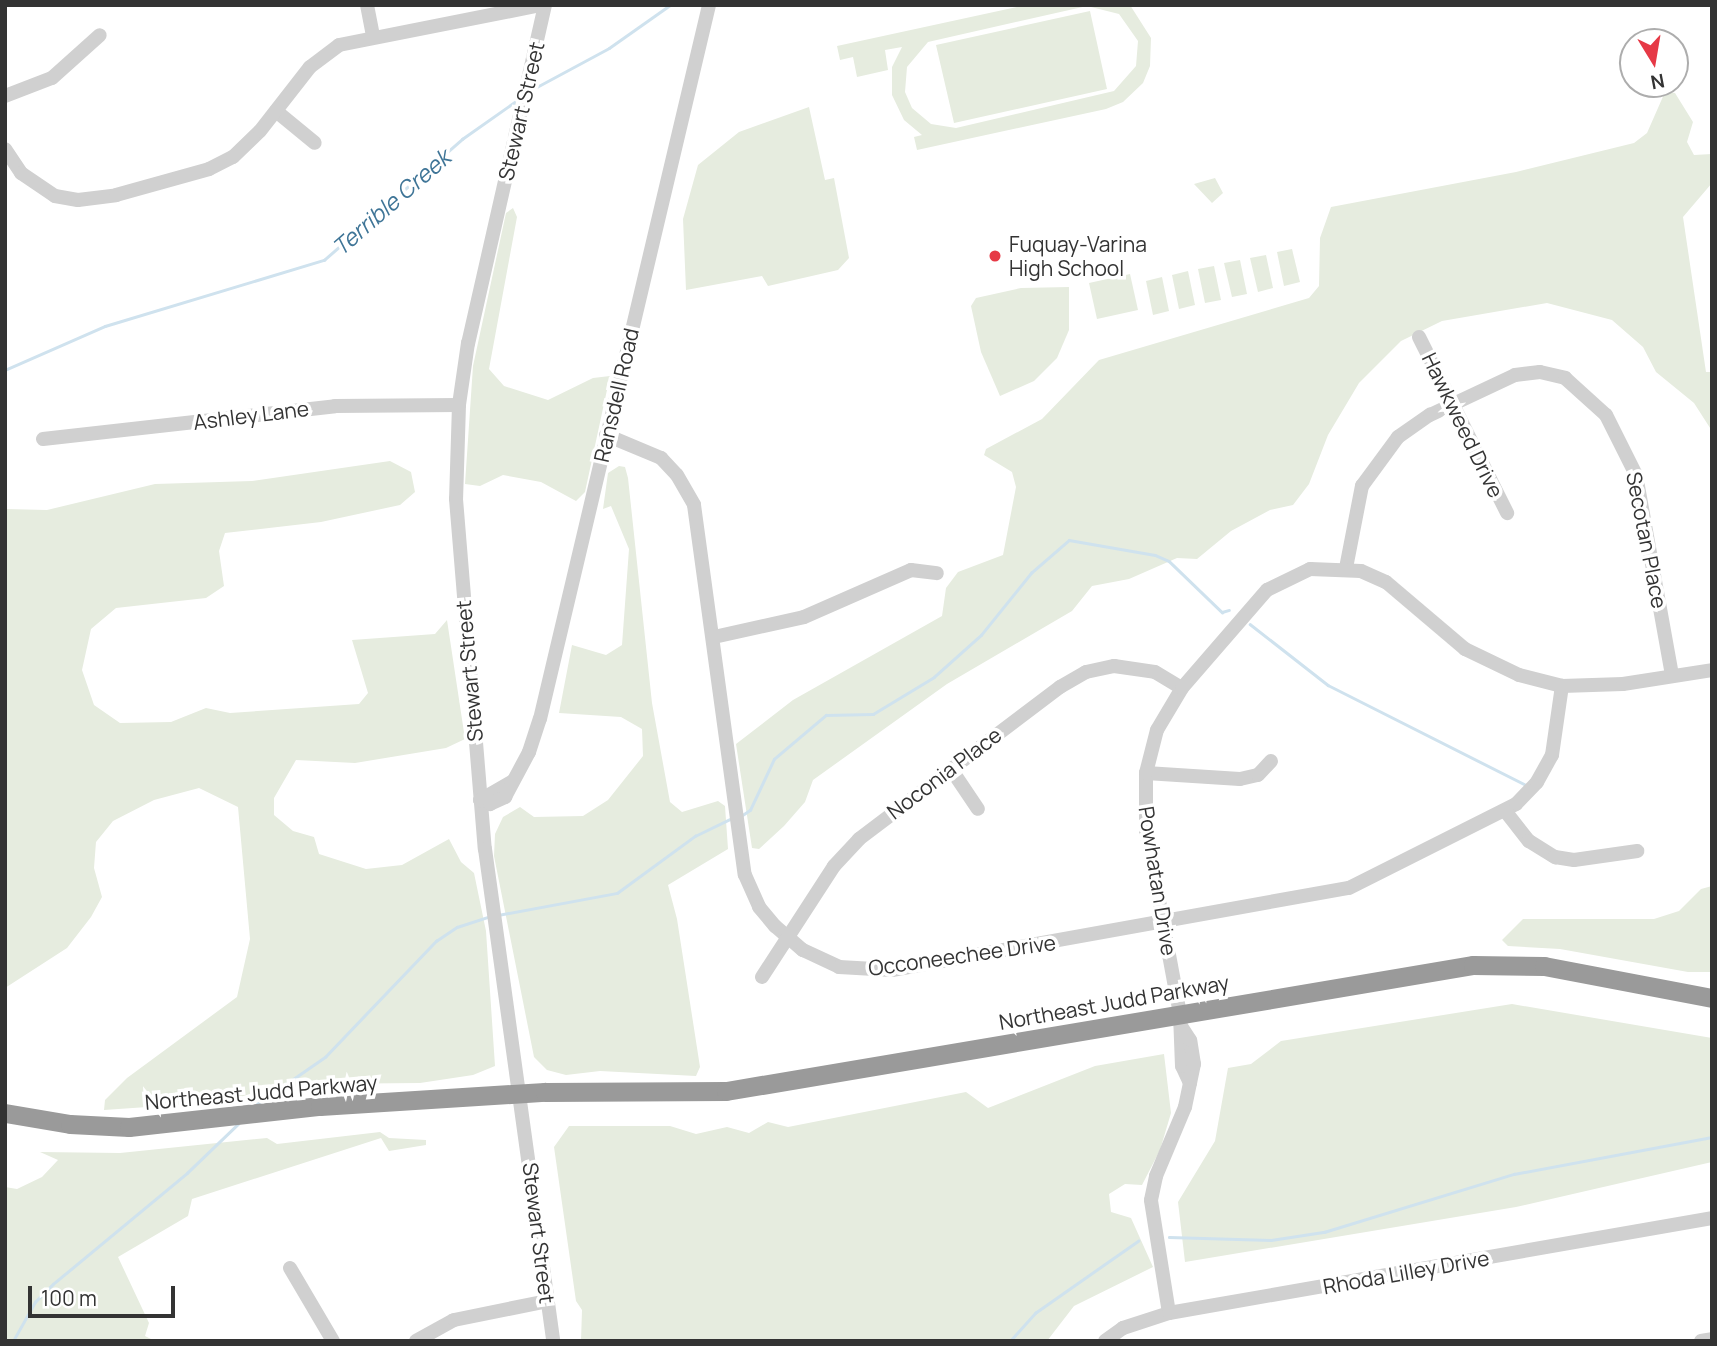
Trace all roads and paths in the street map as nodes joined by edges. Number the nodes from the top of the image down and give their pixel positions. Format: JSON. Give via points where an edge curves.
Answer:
{"nodes":[{"id":1,"x":367,"y":5,"type":"edge"},
{"id":2,"x":543,"y":5,"type":"edge"},
{"id":3,"x":709,"y":5,"type":"edge"},
{"id":4,"x":100,"y":35,"type":"dead end"},
{"id":5,"x":373,"y":35,"type":"junction"},
{"id":6,"x":5,"y":96,"type":"edge"},
{"id":7,"x":276,"y":111,"type":"junction"},
{"id":8,"x":316,"y":143,"type":"dead end"},
{"id":9,"x":5,"y":149,"type":"edge"},
{"id":10,"x":1419,"y":337,"type":"dead end"},
{"id":11,"x":1453,"y":403,"type":"junction"},
{"id":12,"x":459,"y":405,"type":"junction"},
{"id":13,"x":606,"y":435,"type":"junction"},
{"id":14,"x":43,"y":439,"type":"dead end"},
{"id":15,"x":1507,"y":513,"type":"dead end"},
{"id":16,"x":1346,"y":568,"type":"junction"},
{"id":17,"x":937,"y":573,"type":"dead end"},
{"id":18,"x":714,"y":638,"type":"junction"},
{"id":19,"x":1712,"y":670,"type":"edge"},
{"id":20,"x":1672,"y":676,"type":"junction"},
{"id":21,"x":1562,"y":686,"type":"junction"},
{"id":22,"x":1182,"y":688,"type":"junction"},
{"id":23,"x":1271,"y":761,"type":"dead end"},
{"id":24,"x":951,"y":769,"type":"junction"},
{"id":25,"x":1146,"y":773,"type":"junction"},
{"id":26,"x":480,"y":800,"type":"junction"},
{"id":27,"x":978,"y":809,"type":"dead end"},
{"id":28,"x":1506,"y":812,"type":"junction"},
{"id":29,"x":1637,"y":851,"type":"dead end"},
{"id":30,"x":1163,"y":923,"type":"junction"},
{"id":31,"x":788,"y":937,"type":"junction"},
{"id":32,"x":762,"y":977,"type":"dead end"},
{"id":33,"x":1712,"y":998,"type":"edge"},
{"id":34,"x":1712,"y":1010,"type":"edge"},
{"id":35,"x":1180,"y":1020,"type":"junction"},
{"id":36,"x":521,"y":1097,"type":"junction"},
{"id":37,"x":5,"y":1113,"type":"edge"},
{"id":38,"x":1712,"y":1218,"type":"edge"},
{"id":39,"x":290,"y":1268,"type":"dead end"},
{"id":40,"x":547,"y":1301,"type":"junction"},
{"id":41,"x":1169,"y":1313,"type":"junction"},
{"id":42,"x":1712,"y":1339,"type":"edge"},
{"id":43,"x":333,"y":1341,"type":"edge"},
{"id":44,"x":416,"y":1341,"type":"edge"},
{"id":45,"x":553,"y":1341,"type":"edge"},
{"id":46,"x":1105,"y":1341,"type":"edge"},
{"id":47,"x":1701,"y":1341,"type":"edge"}],
"edges":[{"from":1,"to":5,"type":"street"},
{"from":2,"to":5,"type":"street"},
{"from":2,"to":12,"type":"street","name":"Stewart Street","via":[[477,299]]},
{"from":3,"to":13,"type":"street","name":"Ransdell Road"},
{"from":4,"to":6,"type":"street","via":[[52,78]]},
{"from":5,"to":7,"type":"street","via":[[329,50]]},
{"from":7,"to":8,"type":"street"},
{"from":7,"to":9,"type":"street","via":[[244,148],[221,164],[102,198],[78,200],[47,192],[21,173]]},
{"from":10,"to":11,"type":"street","name":"Hawkweed Drive"},
{"from":11,"to":15,"type":"street","name":"Hawkweed Drive"},
{"from":11,"to":16,"type":"street","name":"Secotan Place","via":[[1407,429],[1374,465],[1354,512]]},
{"from":11,"to":20,"type":"street","name":"Secotan Place","via":[[1515,374],[1540,372],[1576,384],[1606,415],[1641,489]]},
{"from":12,"to":14,"type":"street","name":"Ashley Lane","via":[[335,406]]},
{"from":12,"to":26,"type":"street","name":"Stewart Street","via":[[458,552]]},
{"from":13,"to":18,"type":"street","name":"Occoneechee Drive","via":[[653,453],[670,466],[689,492],[700,527]]},
{"from":13,"to":26,"type":"street","name":"Ransdell Road","via":[[540,719],[513,781]]},
{"from":16,"to":21,"type":"street","name":"Powhatan Drive","via":[[1386,582],[1465,649],[1519,675]]},
{"from":16,"to":22,"type":"street","name":"Powhatan Drive","via":[[1310,569],[1268,590]]},
{"from":17,"to":18,"type":"street","via":[[911,570],[804,617]]},
{"from":18,"to":31,"type":"street","name":"Occoneechee Drive","via":[[745,875],[759,907]]},
{"from":19,"to":20,"type":"street","name":"Powhatan Drive"},
{"from":20,"to":21,"type":"street","name":"Powhatan Drive","via":[[1623,684]]},
{"from":21,"to":28,"type":"street","name":"Occoneechee Drive","via":[[1552,755],[1537,782]]},
{"from":22,"to":24,"type":"street","name":"Noconia Place","via":[[1164,676],[1134,667],[1086,672]]},
{"from":22,"to":25,"type":"street","name":"Powhatan Drive","via":[[1157,730]]},
{"from":23,"to":25,"type":"street","via":[[1258,775],[1240,779],[1193,780]]},
{"from":24,"to":27,"type":"street"},
{"from":24,"to":31,"type":"street","name":"Noconia Place","via":[[846,852]]},
{"from":25,"to":30,"type":"street","name":"Powhatan Drive","via":[[1146,831]]},
{"from":26,"to":36,"type":"street","name":"Stewart Street"},
{"from":28,"to":29,"type":"street","via":[[1529,841],[1555,857],[1584,860]]},
{"from":28,"to":30,"type":"street","name":"Occoneechee Drive","via":[[1349,888]]},
{"from":30,"to":31,"type":"street","name":"Occoneechee Drive","via":[[873,971],[824,961]]},
{"from":30,"to":35,"type":"street","name":"Powhatan Drive"},
{"from":31,"to":32,"type":"street","name":"Noconia Place"},
{"from":33,"to":35,"type":"highway","name":"Northeast Judd Parkway","via":[[1576,971],[1500,964],[1443,967]]},
{"from":34,"to":35,"type":"highway","name":"Northeast Judd Parkway","via":[[1560,981],[1476,976]]},
{"from":35,"to":36,"type":"highway","name":"Northeast Judd Parkway","via":[[776,1097],[694,1102]]},
{"from":35,"to":41,"type":"street","name":"Powhatan Drive","via":[[1178,1042],[1190,1083],[1151,1200]]},
{"from":36,"to":37,"type":"highway","name":"Northeast Judd Parkway","via":[[320,1106],[129,1127],[70,1124]]},
{"from":36,"to":40,"type":"street","name":"Stewart Street"},
{"from":38,"to":41,"type":"street","name":"Rhoda Lilley Drive"},
{"from":39,"to":43,"type":"street"},
{"from":40,"to":44,"type":"street","via":[[454,1321]]},
{"from":40,"to":45,"type":"street","name":"Stewart Street"},
{"from":41,"to":46,"type":"street","name":"Rhoda Lilley Drive","via":[[1123,1328]]},
{"from":42,"to":47,"type":"street"}]}
